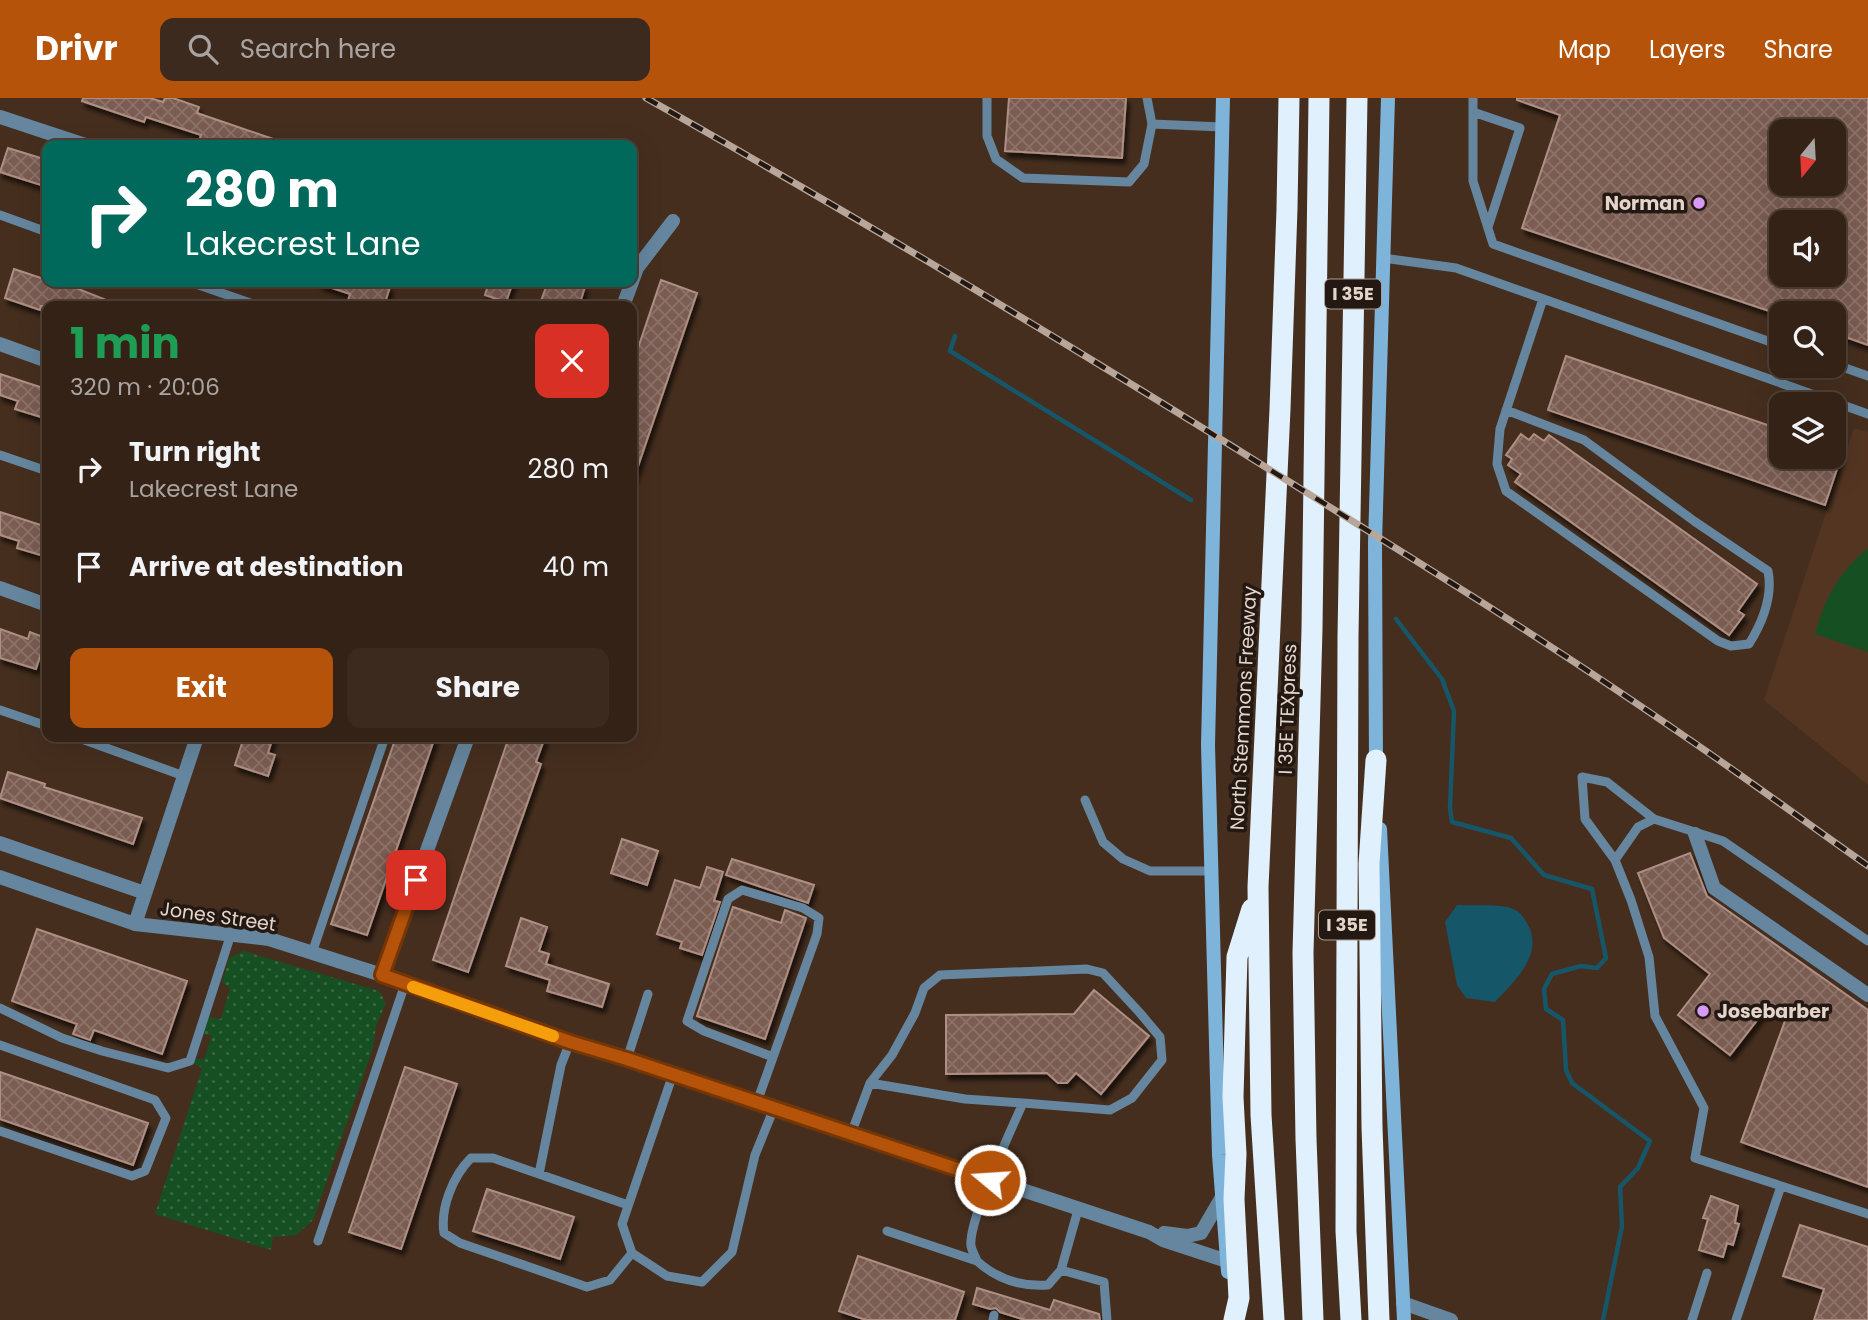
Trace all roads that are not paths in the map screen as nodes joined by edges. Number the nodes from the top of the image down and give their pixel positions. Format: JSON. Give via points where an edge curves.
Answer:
{"nodes":[{"id":1,"x":987,"y":98,"type":"edge"},
{"id":2,"x":1147,"y":98,"type":"edge"},
{"id":3,"x":1223,"y":98,"type":"edge"},
{"id":4,"x":1289,"y":98,"type":"edge"},
{"id":5,"x":1319,"y":98,"type":"edge"},
{"id":6,"x":1357,"y":98,"type":"edge"},
{"id":7,"x":1388,"y":98,"type":"edge"},
{"id":8,"x":1473,"y":98,"type":"edge"},
{"id":9,"x":1473,"y":112,"type":"junction"},
{"id":10,"x":0,"y":117,"type":"edge"},
{"id":11,"x":1152,"y":124,"type":"junction"},
{"id":12,"x":1222,"y":127,"type":"junction"},
{"id":13,"x":70,"y":140,"type":"edge"},
{"id":14,"x":0,"y":215,"type":"edge"},
{"id":15,"x":673,"y":221,"type":"dead end"},
{"id":16,"x":1488,"y":228,"type":"junction"},
{"id":17,"x":42,"y":230,"type":"edge"},
{"id":18,"x":1383,"y":258,"type":"junction"},
{"id":19,"x":637,"y":268,"type":"edge"},
{"id":20,"x":205,"y":287,"type":"edge"},
{"id":21,"x":1543,"y":299,"type":"junction"},
{"id":22,"x":245,"y":301,"type":"edge"},
{"id":23,"x":1769,"y":341,"type":"edge"},
{"id":24,"x":0,"y":344,"type":"edge"},
{"id":25,"x":42,"y":359,"type":"edge"},
{"id":26,"x":1846,"y":369,"type":"edge"},
{"id":27,"x":1868,"y":376,"type":"edge"},
{"id":28,"x":1507,"y":410,"type":"junction"},
{"id":29,"x":1868,"y":414,"type":"edge"},
{"id":30,"x":0,"y":455,"type":"edge"},
{"id":31,"x":42,"y":469,"type":"edge"},
{"id":32,"x":0,"y":588,"type":"edge"},
{"id":33,"x":42,"y":603,"type":"edge"},
{"id":34,"x":0,"y":710,"type":"edge"},
{"id":35,"x":42,"y":724,"type":"edge"},
{"id":36,"x":90,"y":742,"type":"edge"},
{"id":37,"x":195,"y":742,"type":"edge"},
{"id":38,"x":383,"y":742,"type":"edge"},
{"id":39,"x":466,"y":742,"type":"edge"},
{"id":40,"x":1376,"y":760,"type":"junction"},
{"id":41,"x":184,"y":776,"type":"junction"},
{"id":42,"x":1085,"y":800,"type":"dead end"},
{"id":43,"x":1654,"y":818,"type":"junction"},
{"id":44,"x":1695,"y":834,"type":"junction"},
{"id":45,"x":0,"y":843,"type":"edge"},
{"id":46,"x":1615,"y":860,"type":"junction"},
{"id":47,"x":1210,"y":870,"type":"junction"},
{"id":48,"x":0,"y":877,"type":"edge"},
{"id":49,"x":1258,"y":887,"type":"junction"},
{"id":50,"x":145,"y":893,"type":"junction"},
{"id":51,"x":135,"y":924,"type":"junction"},
{"id":52,"x":231,"y":934,"type":"junction"},
{"id":53,"x":1868,"y":941,"type":"edge"},
{"id":54,"x":312,"y":953,"type":"junction"},
{"id":55,"x":382,"y":975,"type":"junction"},
{"id":56,"x":405,"y":984,"type":"junction"},
{"id":57,"x":648,"y":994,"type":"dead end"},
{"id":58,"x":1868,"y":995,"type":"edge"},
{"id":59,"x":0,"y":1008,"type":"edge"},
{"id":60,"x":570,"y":1042,"type":"junction"},
{"id":61,"x":0,"y":1045,"type":"edge"},
{"id":62,"x":773,"y":1057,"type":"junction"},
{"id":63,"x":627,"y":1059,"type":"junction"},
{"id":64,"x":673,"y":1074,"type":"junction"},
{"id":65,"x":870,"y":1083,"type":"junction"},
{"id":66,"x":757,"y":1102,"type":"junction"},
{"id":67,"x":1023,"y":1103,"type":"junction"},
{"id":68,"x":774,"y":1108,"type":"junction"},
{"id":69,"x":0,"y":1131,"type":"edge"},
{"id":70,"x":851,"y":1134,"type":"junction"},
{"id":71,"x":539,"y":1174,"type":"junction"},
{"id":72,"x":990,"y":1180,"type":"junction"},
{"id":73,"x":1781,"y":1186,"type":"junction"},
{"id":74,"x":1222,"y":1197,"type":"junction"},
{"id":75,"x":628,"y":1205,"type":"junction"},
{"id":76,"x":1079,"y":1210,"type":"junction"},
{"id":77,"x":1868,"y":1214,"type":"edge"},
{"id":78,"x":887,"y":1231,"type":"dead end"},
{"id":79,"x":1149,"y":1232,"type":"junction"},
{"id":80,"x":318,"y":1241,"type":"dead end"},
{"id":81,"x":632,"y":1253,"type":"junction"},
{"id":82,"x":977,"y":1261,"type":"junction"},
{"id":83,"x":1227,"y":1261,"type":"junction"},
{"id":84,"x":1061,"y":1270,"type":"junction"},
{"id":85,"x":1707,"y":1272,"type":"dead end"},
{"id":86,"x":1403,"y":1303,"type":"junction"},
{"id":87,"x":1107,"y":1320,"type":"edge"},
{"id":88,"x":1233,"y":1320,"type":"edge"},
{"id":89,"x":1274,"y":1320,"type":"edge"},
{"id":90,"x":1313,"y":1320,"type":"edge"},
{"id":91,"x":1352,"y":1320,"type":"edge"},
{"id":92,"x":1379,"y":1320,"type":"edge"},
{"id":93,"x":1404,"y":1320,"type":"edge"},
{"id":94,"x":1451,"y":1320,"type":"edge"},
{"id":95,"x":1692,"y":1320,"type":"edge"},
{"id":96,"x":1736,"y":1320,"type":"edge"}],
"edges":[{"from":1,"to":11,"type":"lane","via":[[987,135],[996,159],[1023,178],[1129,182],[1144,164]]},
{"from":2,"to":11,"type":"lane"},
{"from":3,"to":12,"type":"main road","name":"North Stemmons Freeway"},
{"from":4,"to":49,"type":"highway","name":"North Stemmons Freeway"},
{"from":5,"to":90,"type":"highway","name":"I 35E TEXpress","via":[[1303,953]]},
{"from":6,"to":91,"type":"highway","number":"I 35E","via":[[1348,637],[1346,1231]]},
{"from":7,"to":18,"type":"main road"},
{"from":8,"to":9,"type":"lane"},
{"from":9,"to":16,"type":"lane","via":[[1473,181]]},
{"from":9,"to":16,"type":"lane","via":[[1520,128]]},
{"from":10,"to":13,"type":"street"},
{"from":11,"to":12,"type":"lane"},
{"from":12,"to":47,"type":"main road","name":"North Stemmons Freeway","via":[[1208,746]]},
{"from":14,"to":17,"type":"lane"},
{"from":15,"to":19,"type":"street"},
{"from":16,"to":23,"type":"lane","via":[[1493,244]]},
{"from":18,"to":21,"type":"lane","via":[[1456,268]]},
{"from":18,"to":40,"type":"main road","via":[[1375,543]]},
{"from":20,"to":22,"type":"lane"},
{"from":21,"to":28,"type":"lane"},
{"from":21,"to":29,"type":"lane"},
{"from":24,"to":25,"type":"street"},
{"from":26,"to":27,"type":"lane"},
{"from":28,"to":28,"type":"lane","via":[[1497,464],[1507,491],[1718,641],[1731,646],[1749,644],[1760,627],[1771,584],[1768,571],[1584,440]]},
{"from":30,"to":31,"type":"lane"},
{"from":32,"to":33,"type":"street"},
{"from":34,"to":35,"type":"lane"},
{"from":36,"to":41,"type":"lane"},
{"from":37,"to":41,"type":"street"},
{"from":38,"to":54,"type":"lane"},
{"from":39,"to":55,"type":"street"},
{"from":40,"to":86,"type":"main road"},
{"from":40,"to":92,"type":"highway","via":[[1369,864]]},
{"from":41,"to":50,"type":"street"},
{"from":42,"to":47,"type":"lane","via":[[1102,842],[1123,859],[1150,871]]},
{"from":43,"to":44,"type":"lane"},
{"from":43,"to":46,"type":"lane","via":[[1638,827]]},
{"from":43,"to":46,"type":"lane","via":[[1607,782],[1581,777],[1585,819]]},
{"from":44,"to":53,"type":"lane","via":[[1723,841]]},
{"from":44,"to":58,"type":"street","via":[[1714,888]]},
{"from":45,"to":50,"type":"street","name":"Jones Street"},
{"from":46,"to":73,"type":"lane","via":[[1649,957],[1655,1016],[1704,1108],[1695,1158]]},
{"from":47,"to":74,"type":"main road","name":"North Stemmons Freeway"},
{"from":48,"to":51,"type":"street","name":"Jones Street"},
{"from":49,"to":88,"type":"highway","via":[[1237,957],[1233,1097],[1239,1298]]},
{"from":49,"to":89,"type":"highway","name":"North Stemmons Freeway","via":[[1261,1115]]},
{"from":50,"to":51,"type":"street"},
{"from":51,"to":52,"type":"street","name":"Jones Street"},
{"from":52,"to":54,"type":"street","name":"Jones Street","via":[[269,939]]},
{"from":52,"to":59,"type":"lane","via":[[190,1061],[168,1068],[102,1051],[62,1038]]},
{"from":54,"to":55,"type":"street","name":"Jones Street"},
{"from":55,"to":56,"type":"street","name":"Jones Street"},
{"from":56,"to":60,"type":"street","name":"Jones Street"},
{"from":56,"to":80,"type":"lane"},
{"from":57,"to":63,"type":"lane"},
{"from":60,"to":63,"type":"street","name":"Jones Street"},
{"from":60,"to":71,"type":"lane","via":[[561,1065]]},
{"from":61,"to":69,"type":"lane","via":[[155,1100],[166,1118],[145,1171],[132,1176]]},
{"from":62,"to":62,"type":"lane","via":[[819,918],[803,908],[742,891],[728,899],[687,1021]]},
{"from":62,"to":66,"type":"lane"},
{"from":63,"to":64,"type":"street","name":"Jones Street"},
{"from":64,"to":66,"type":"street","name":"Jones Street"},
{"from":64,"to":75,"type":"lane"},
{"from":65,"to":67,"type":"lane","via":[[965,1100]]},
{"from":65,"to":67,"type":"lane","via":[[892,1055],[924,988],[940,975],[1103,973],[1160,1037],[1162,1060],[1132,1098],[1110,1110]]},
{"from":65,"to":70,"type":"lane"},
{"from":66,"to":68,"type":"street","name":"Jones Street"},
{"from":67,"to":72,"type":"lane"},
{"from":68,"to":70,"type":"street","name":"Jones Street"},
{"from":68,"to":81,"type":"lane","via":[[755,1155],[732,1252],[702,1282],[667,1276]]},
{"from":70,"to":72,"type":"street","name":"Jones Street"},
{"from":71,"to":75,"type":"lane"},
{"from":71,"to":81,"type":"lane","via":[[493,1158],[471,1158],[459,1170],[441,1218],[444,1233],[460,1243],[587,1287],[610,1280]]},
{"from":72,"to":76,"type":"street","name":"Jones Street"},
{"from":72,"to":82,"type":"lane","via":[[972,1233]]},
{"from":73,"to":77,"type":"lane"},
{"from":73,"to":96,"type":"lane"},
{"from":74,"to":79,"type":"street","name":"Jones Street","via":[[1201,1233],[1187,1237]]},
{"from":74,"to":83,"type":"main road","name":"North Stemmons Freeway"},
{"from":75,"to":81,"type":"lane","via":[[622,1224]]},
{"from":76,"to":79,"type":"street","name":"Jones Street"},
{"from":76,"to":84,"type":"lane"},
{"from":78,"to":82,"type":"lane"},
{"from":79,"to":83,"type":"street","name":"Jones Street"},
{"from":82,"to":84,"type":"lane","via":[[999,1277],[1033,1286],[1048,1285]]},
{"from":83,"to":88,"type":"main road","name":"North Stemmons Freeway"},
{"from":84,"to":87,"type":"lane","via":[[1104,1282]]},
{"from":85,"to":95,"type":"lane"},
{"from":86,"to":93,"type":"main road"},
{"from":86,"to":94,"type":"street"}]}
